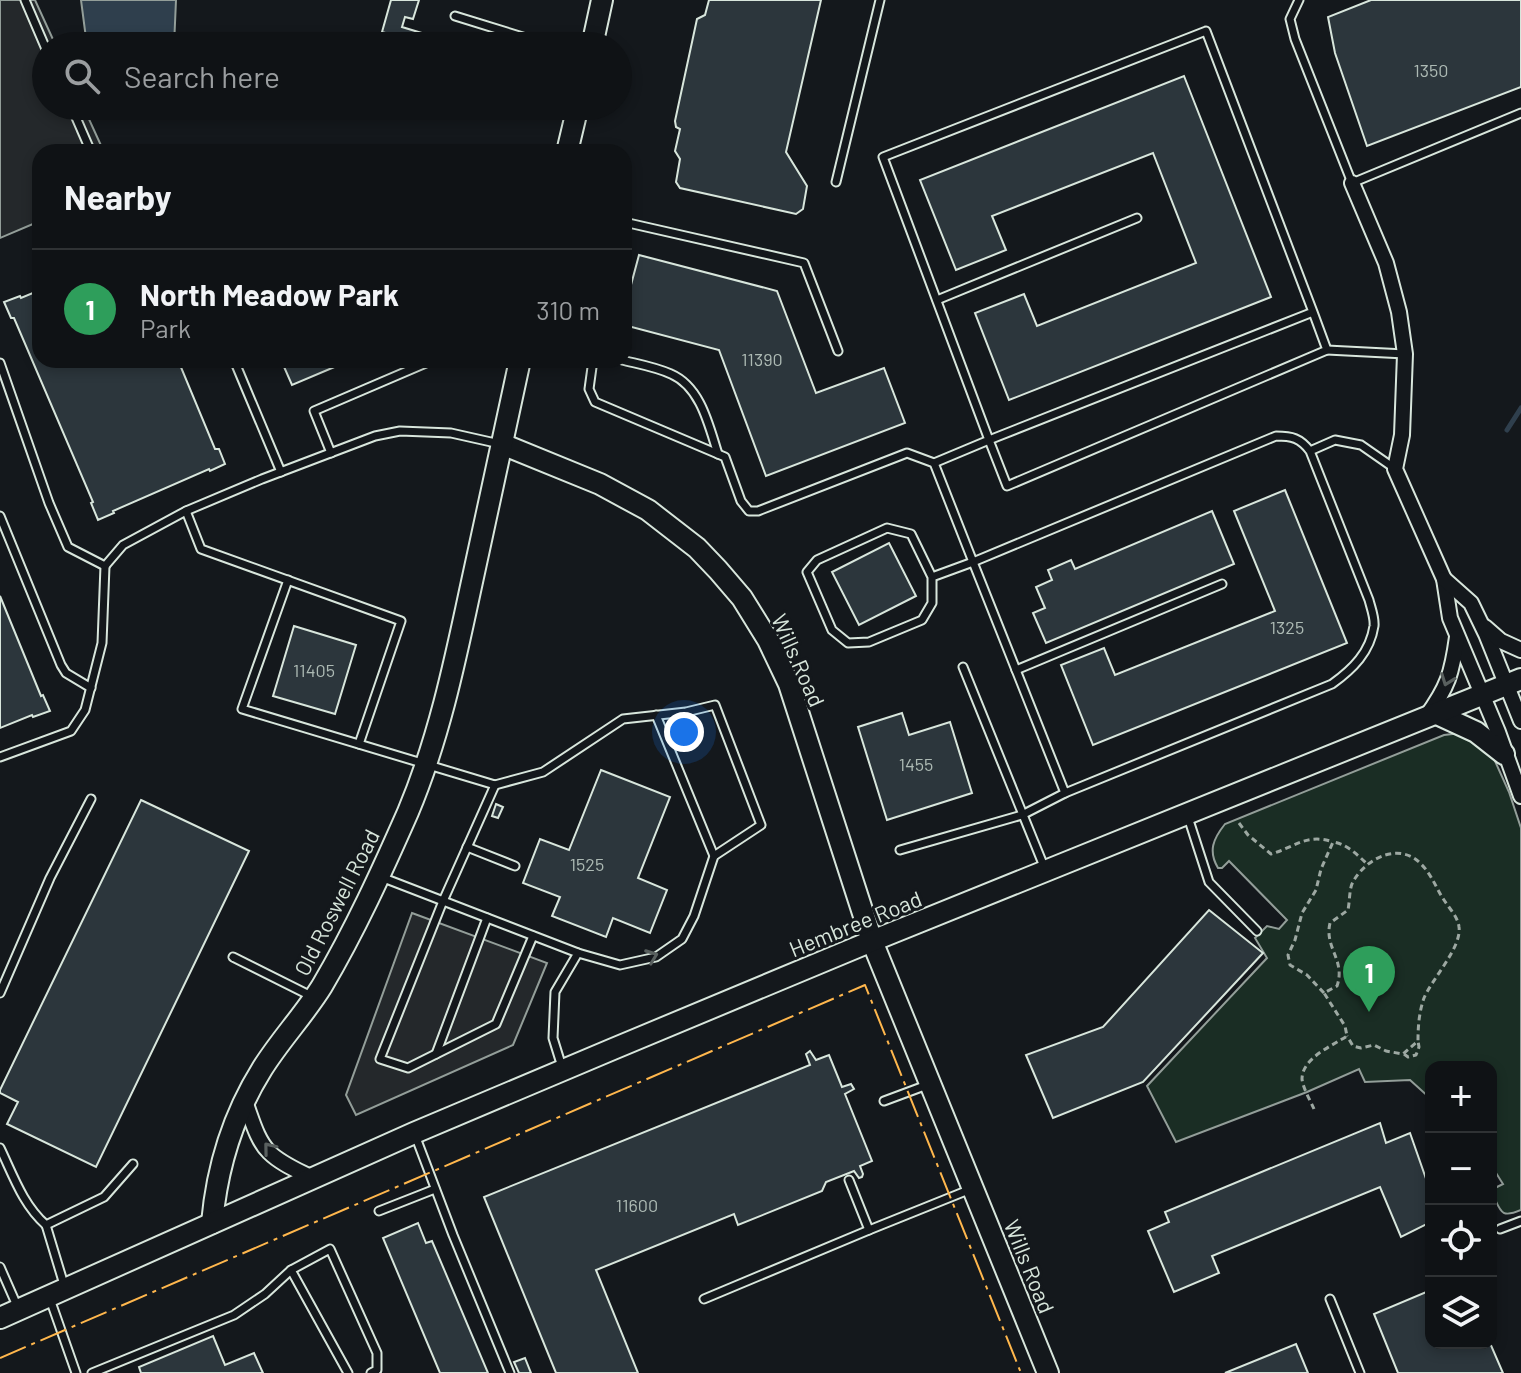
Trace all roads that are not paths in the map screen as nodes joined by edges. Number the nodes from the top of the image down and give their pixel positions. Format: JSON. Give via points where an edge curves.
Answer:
{"nodes":[{"id":1,"x":25,"y":0,"type":"edge"},
{"id":2,"x":602,"y":0,"type":"edge"},
{"id":3,"x":880,"y":0,"type":"edge"},
{"id":4,"x":1299,"y":0,"type":"edge"},
{"id":5,"x":455,"y":16,"type":"dead end"},
{"id":6,"x":39,"y":32,"type":"edge"},
{"id":7,"x":507,"y":32,"type":"edge"},
{"id":8,"x":595,"y":32,"type":"edge"},
{"id":9,"x":1521,"y":113,"type":"edge"},
{"id":10,"x":77,"y":120,"type":"edge"},
{"id":11,"x":575,"y":120,"type":"edge"},
{"id":12,"x":88,"y":144,"type":"edge"},
{"id":13,"x":569,"y":144,"type":"edge"},
{"id":14,"x":836,"y":182,"type":"dead end"},
{"id":15,"x":1352,"y":183,"type":"junction"},
{"id":16,"x":1137,"y":218,"type":"dead end"},
{"id":17,"x":632,"y":223,"type":"edge"},
{"id":18,"x":937,"y":300,"type":"junction"},
{"id":19,"x":1313,"y":312,"type":"junction"},
{"id":20,"x":1327,"y":350,"type":"junction"},
{"id":21,"x":838,"y":351,"type":"dead end"},
{"id":22,"x":1405,"y":354,"type":"junction"},
{"id":23,"x":0,"y":363,"type":"edge"},
{"id":24,"x":632,"y":363,"type":"edge"},
{"id":25,"x":237,"y":368,"type":"edge"},
{"id":26,"x":414,"y":368,"type":"edge"},
{"id":27,"x":518,"y":368,"type":"edge"},
{"id":28,"x":592,"y":368,"type":"edge"},
{"id":29,"x":989,"y":440,"type":"junction"},
{"id":30,"x":502,"y":444,"type":"junction"},
{"id":31,"x":1310,"y":451,"type":"junction"},
{"id":32,"x":331,"y":453,"type":"junction"},
{"id":33,"x":718,"y":454,"type":"junction"},
{"id":34,"x":934,"y":463,"type":"junction"},
{"id":35,"x":1395,"y":469,"type":"junction"},
{"id":36,"x":281,"y":472,"type":"junction"},
{"id":37,"x":186,"y":511,"type":"junction"},
{"id":38,"x":0,"y":516,"type":"edge"},
{"id":39,"x":973,"y":562,"type":"junction"},
{"id":40,"x":105,"y":566,"type":"junction"},
{"id":41,"x":932,"y":577,"type":"junction"},
{"id":42,"x":1444,"y":579,"type":"junction"},
{"id":43,"x":288,"y":580,"type":"junction"},
{"id":44,"x":1222,"y":584,"type":"dead end"},
{"id":45,"x":1481,"y":624,"type":"junction"},
{"id":46,"x":1457,"y":637,"type":"junction"},
{"id":47,"x":1521,"y":650,"type":"edge"},
{"id":48,"x":963,"y":667,"type":"dead end"},
{"id":49,"x":1016,"y":670,"type":"junction"},
{"id":50,"x":1514,"y":682,"type":"edge"},
{"id":51,"x":91,"y":688,"type":"junction"},
{"id":52,"x":1482,"y":695,"type":"junction"},
{"id":53,"x":656,"y":715,"type":"junction"},
{"id":54,"x":1431,"y":716,"type":"junction"},
{"id":55,"x":1521,"y":721,"type":"edge"},
{"id":56,"x":359,"y":744,"type":"junction"},
{"id":57,"x":1504,"y":754,"type":"junction"},
{"id":58,"x":0,"y":757,"type":"edge"},
{"id":59,"x":426,"y":764,"type":"junction"},
{"id":60,"x":495,"y":785,"type":"junction"},
{"id":61,"x":1065,"y":793,"type":"junction"},
{"id":62,"x":1521,"y":796,"type":"edge"},
{"id":63,"x":91,"y":799,"type":"dead end"},
{"id":64,"x":1022,"y":815,"type":"junction"},
{"id":65,"x":1187,"y":815,"type":"junction"},
{"id":66,"x":467,"y":847,"type":"junction"},
{"id":67,"x":900,"y":850,"type":"dead end"},
{"id":68,"x":714,"y":856,"type":"junction"},
{"id":69,"x":515,"y":866,"type":"dead end"},
{"id":70,"x":1046,"y":871,"type":"junction"},
{"id":71,"x":379,"y":876,"type":"junction"},
{"id":72,"x":443,"y":901,"type":"junction"},
{"id":73,"x":487,"y":918,"type":"junction"},
{"id":74,"x":1257,"y":931,"type":"dead end"},
{"id":75,"x":533,"y":936,"type":"junction"},
{"id":76,"x":872,"y":941,"type":"junction"},
{"id":77,"x":578,"y":953,"type":"junction"},
{"id":78,"x":233,"y":957,"type":"dead end"},
{"id":79,"x":0,"y":993,"type":"edge"},
{"id":80,"x":314,"y":997,"type":"junction"},
{"id":81,"x":436,"y":1054,"type":"junction"},
{"id":82,"x":563,"y":1070,"type":"junction"},
{"id":83,"x":930,"y":1084,"type":"junction"},
{"id":84,"x":244,"y":1099,"type":"junction"},
{"id":85,"x":884,"y":1101,"type":"dead end"},
{"id":86,"x":414,"y":1133,"type":"junction"},
{"id":87,"x":0,"y":1148,"type":"edge"},
{"id":88,"x":133,"y":1164,"type":"dead end"},
{"id":89,"x":314,"y":1179,"type":"junction"},
{"id":90,"x":849,"y":1180,"type":"dead end"},
{"id":91,"x":973,"y":1188,"type":"junction"},
{"id":92,"x":435,"y":1189,"type":"junction"},
{"id":93,"x":379,"y":1211,"type":"dead end"},
{"id":94,"x":1521,"y":1221,"type":"edge"},
{"id":95,"x":212,"y":1223,"type":"junction"},
{"id":96,"x":46,"y":1225,"type":"junction"},
{"id":97,"x":1500,"y":1229,"type":"dead end"},
{"id":98,"x":869,"y":1230,"type":"junction"},
{"id":99,"x":0,"y":1267,"type":"edge"},
{"id":100,"x":291,"y":1270,"type":"junction"},
{"id":101,"x":58,"y":1293,"type":"junction"},
{"id":102,"x":704,"y":1299,"type":"dead end"},
{"id":103,"x":1330,"y":1299,"type":"dead end"},
{"id":104,"x":9,"y":1314,"type":"edge"},
{"id":105,"x":76,"y":1373,"type":"edge"},
{"id":106,"x":92,"y":1373,"type":"edge"},
{"id":107,"x":348,"y":1373,"type":"edge"},
{"id":108,"x":371,"y":1373,"type":"edge"},
{"id":109,"x":510,"y":1373,"type":"edge"},
{"id":110,"x":1048,"y":1373,"type":"edge"},
{"id":111,"x":1360,"y":1373,"type":"edge"}],
"edges":[{"from":1,"to":6,"type":"lane"},
{"from":2,"to":8,"type":"street"},
{"from":3,"to":14,"type":"lane"},
{"from":4,"to":15,"type":"lane","via":[[1290,19],[1295,39]]},
{"from":5,"to":7,"type":"lane"},
{"from":9,"to":15,"type":"lane"},
{"from":10,"to":12,"type":"lane"},
{"from":11,"to":13,"type":"street"},
{"from":15,"to":22,"type":"street","via":[[1386,263]]},
{"from":16,"to":18,"type":"lane"},
{"from":17,"to":21,"type":"lane","via":[[804,263]]},
{"from":18,"to":19,"type":"lane","via":[[883,157],[1206,31]]},
{"from":18,"to":29,"type":"lane"},
{"from":19,"to":20,"type":"lane"},
{"from":19,"to":29,"type":"lane"},
{"from":20,"to":22,"type":"lane"},
{"from":20,"to":29,"type":"lane","via":[[1007,486]]},
{"from":22,"to":35,"type":"street","via":[[1402,435]]},
{"from":23,"to":40,"type":"lane","via":[[68,547]]},
{"from":24,"to":33,"type":"lane","via":[[686,383]]},
{"from":25,"to":36,"type":"lane"},
{"from":26,"to":32,"type":"lane","via":[[314,411]]},
{"from":27,"to":30,"type":"street","name":"Old Roswell Road"},
{"from":28,"to":33,"type":"lane","via":[[589,389],[595,402]]},
{"from":29,"to":34,"type":"lane"},
{"from":30,"to":32,"type":"lane","name":"Wills Road","via":[[451,433],[400,431]]},
{"from":30,"to":59,"type":"street","name":"Old Roswell Road","via":[[451,680]]},
{"from":30,"to":76,"type":"street","name":"Wills Road","via":[[648,510],[697,548],[742,598],[789,684]]},
{"from":31,"to":35,"type":"lane","via":[[1335,440],[1361,445]]},
{"from":31,"to":39,"type":"lane","via":[[1302,440],[1276,436]]},
{"from":31,"to":61,"type":"lane","via":[[1369,600],[1374,623],[1360,659],[1332,684]]},
{"from":32,"to":36,"type":"lane","name":"Wills Road"},
{"from":33,"to":34,"type":"lane","via":[[725,457],[749,511],[907,453]]},
{"from":34,"to":39,"type":"lane"},
{"from":35,"to":42,"type":"street"},
{"from":36,"to":37,"type":"lane","name":"Wills Road"},
{"from":37,"to":40,"type":"lane","name":"Wills Road","via":[[123,545]]},
{"from":37,"to":43,"type":"lane","via":[[201,549]]},
{"from":38,"to":51,"type":"lane","via":[[61,665]]},
{"from":39,"to":41,"type":"lane"},
{"from":39,"to":49,"type":"lane"},
{"from":40,"to":51,"type":"lane","via":[[102,643]]},
{"from":41,"to":41,"type":"lane","via":[[911,534],[887,528],[817,560],[807,572],[832,630],[848,643],[869,642],[922,620],[932,603]]},
{"from":42,"to":45,"type":"street","via":[[1471,603]]},
{"from":42,"to":46,"type":"street"},
{"from":43,"to":56,"type":"lane","via":[[401,621]]},
{"from":43,"to":56,"type":"lane","via":[[242,709]]},
{"from":44,"to":49,"type":"lane"},
{"from":45,"to":47,"type":"street"},
{"from":45,"to":50,"type":"street"},
{"from":46,"to":52,"type":"street"},
{"from":46,"to":54,"type":"street","one_way":true,"via":[[1451,674]]},
{"from":48,"to":64,"type":"lane"},
{"from":49,"to":61,"type":"lane"},
{"from":50,"to":52,"type":"street","name":"Hembree Road"},
{"from":50,"to":55,"type":"street"},
{"from":51,"to":58,"type":"lane","via":[[71,731]]},
{"from":52,"to":54,"type":"street","name":"Hembree Road"},
{"from":52,"to":57,"type":"street"},
{"from":53,"to":60,"type":"lane","via":[[623,719],[543,772]]},
{"from":53,"to":68,"type":"lane"},
{"from":53,"to":68,"type":"lane","via":[[715,705],[761,825]]},
{"from":54,"to":57,"type":"street","via":[[1476,732]]},
{"from":54,"to":65,"type":"street","name":"Hembree Road"},
{"from":56,"to":59,"type":"lane"},
{"from":57,"to":62,"type":"street"},
{"from":59,"to":60,"type":"lane"},
{"from":59,"to":71,"type":"street","name":"Old Roswell Road"},
{"from":60,"to":66,"type":"lane"},
{"from":61,"to":64,"type":"lane"},
{"from":63,"to":79,"type":"lane"},
{"from":64,"to":67,"type":"lane"},
{"from":64,"to":70,"type":"lane"},
{"from":65,"to":70,"type":"street","name":"Hembree Road"},
{"from":65,"to":74,"type":"lane","via":[[1209,882]]},
{"from":66,"to":69,"type":"lane"},
{"from":66,"to":72,"type":"lane"},
{"from":77,"to":68,"type":"lane","one_way":true,"via":[[620,965],[656,957],[682,939]]},
{"from":70,"to":76,"type":"street","name":"Hembree Road"},
{"from":71,"to":72,"type":"lane"},
{"from":71,"to":80,"type":"street","name":"Old Roswell Road"},
{"from":72,"to":73,"type":"lane"},
{"from":72,"to":81,"type":"lane","via":[[380,1059],[408,1068]]},
{"from":73,"to":75,"type":"lane"},
{"from":73,"to":81,"type":"lane"},
{"from":75,"to":77,"type":"lane"},
{"from":75,"to":81,"type":"lane","via":[[496,1024]]},
{"from":76,"to":82,"type":"street","name":"Hembree Road"},
{"from":76,"to":83,"type":"street","name":"Wills Road"},
{"from":77,"to":82,"type":"lane","via":[[555,992],[553,1038]]},
{"from":78,"to":80,"type":"lane"},
{"from":80,"to":84,"type":"street","name":"Old Roswell Road"},
{"from":82,"to":86,"type":"street","name":"Hembree Road"},
{"from":83,"to":85,"type":"lane"},
{"from":83,"to":91,"type":"street","name":"Wills Road"},
{"from":89,"to":84,"type":"street","one_way":true,"via":[[268,1151]]},
{"from":84,"to":95,"type":"street","name":"Old Roswell Road","via":[[222,1158]]},
{"from":86,"to":89,"type":"street","name":"Hembree Road"},
{"from":86,"to":92,"type":"lane"},
{"from":87,"to":96,"type":"lane","via":[[33,1214]]},
{"from":88,"to":96,"type":"lane","via":[[104,1197]]},
{"from":89,"to":95,"type":"street","name":"Hembree Road"},
{"from":90,"to":98,"type":"lane"},
{"from":91,"to":98,"type":"lane"},
{"from":91,"to":110,"type":"street","name":"Wills Road"},
{"from":92,"to":93,"type":"lane"},
{"from":92,"to":109,"type":"lane"},
{"from":94,"to":97,"type":"lane"},
{"from":95,"to":101,"type":"street"},
{"from":96,"to":101,"type":"lane"},
{"from":98,"to":102,"type":"lane"},
{"from":99,"to":104,"type":"lane"},
{"from":100,"to":106,"type":"lane","via":[[234,1315]]},
{"from":100,"to":107,"type":"lane"},
{"from":100,"to":108,"type":"lane","via":[[330,1249],[377,1353],[377,1370]]},
{"from":101,"to":104,"type":"street"},
{"from":101,"to":105,"type":"lane"},
{"from":103,"to":111,"type":"lane"}]}
